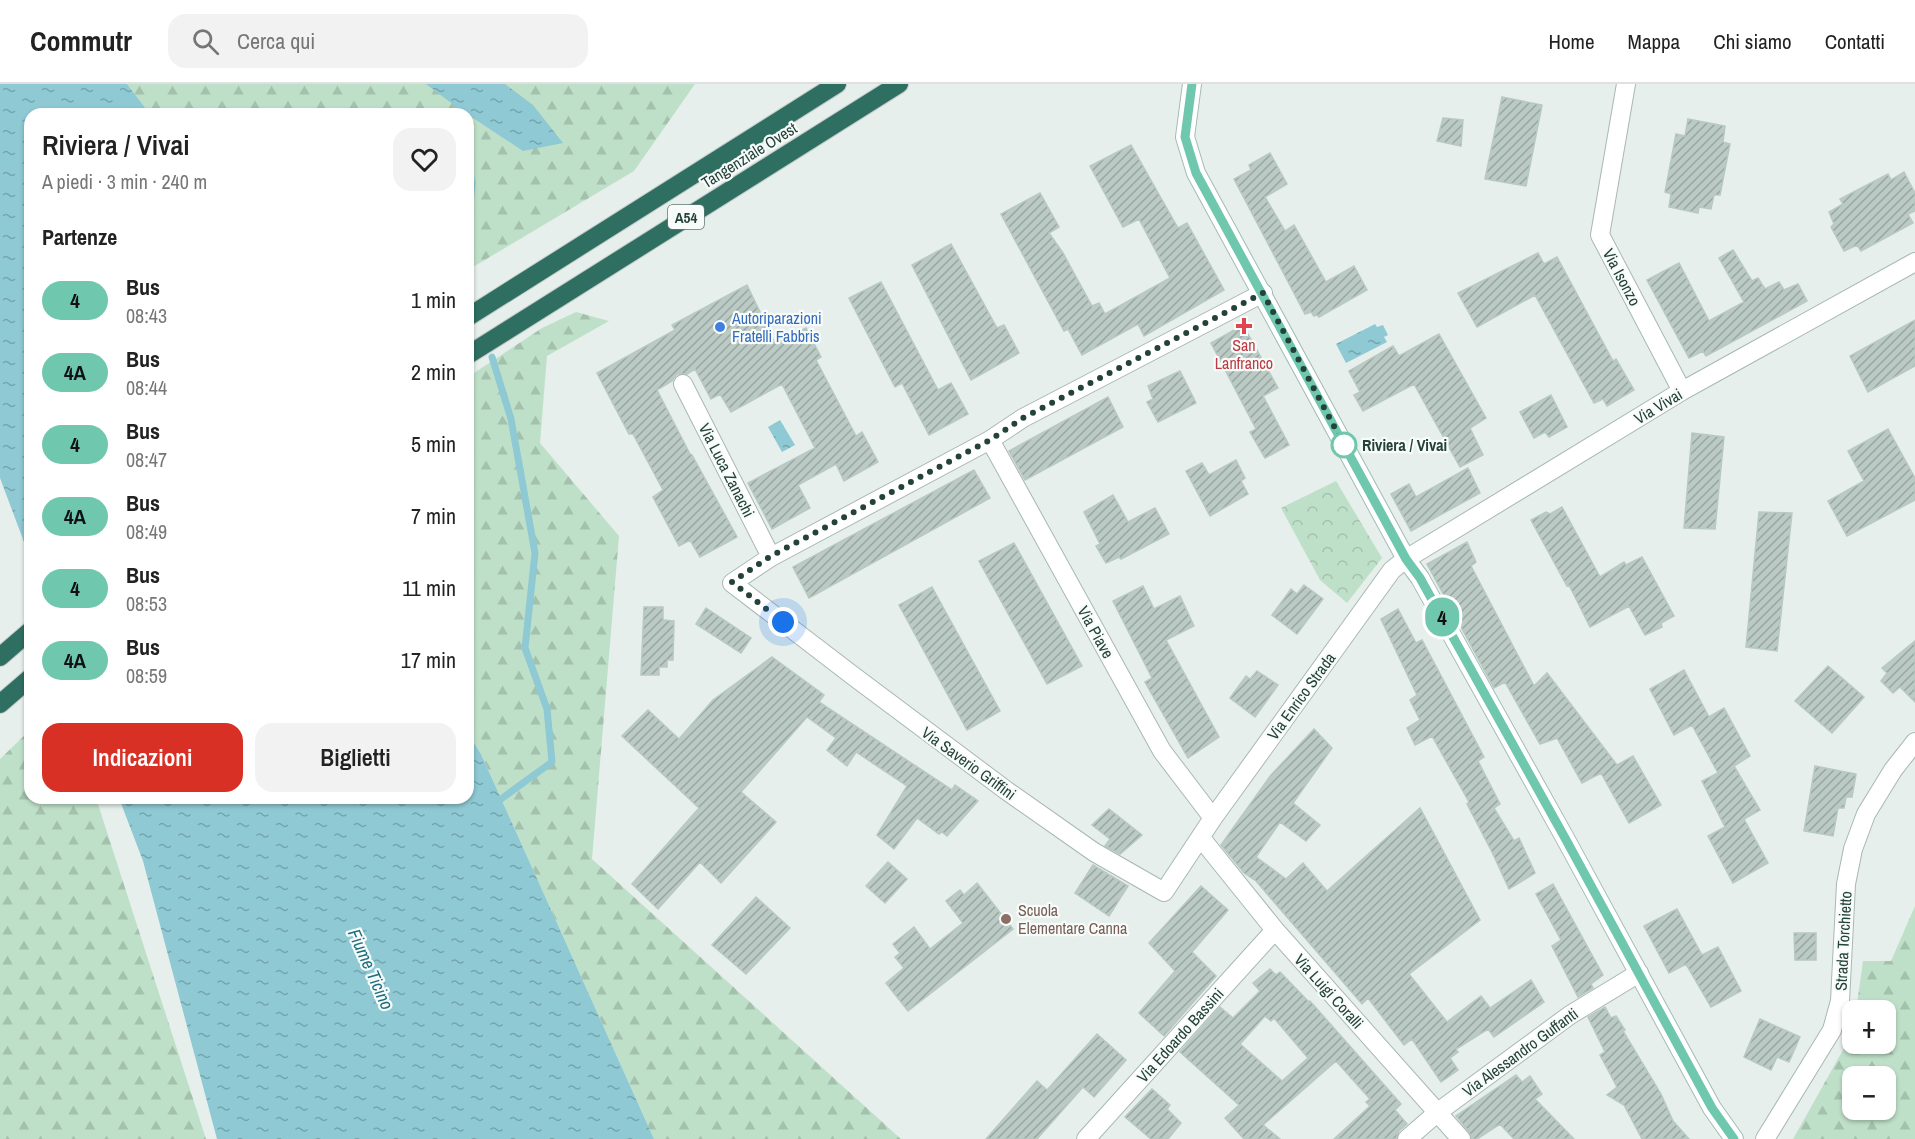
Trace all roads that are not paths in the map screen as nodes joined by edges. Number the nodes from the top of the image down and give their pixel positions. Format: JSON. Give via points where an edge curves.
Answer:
{"nodes":[{"id":1,"x":837,"y":84,"type":"edge"},
{"id":2,"x":899,"y":84,"type":"edge"},
{"id":3,"x":1192,"y":84,"type":"edge"},
{"id":4,"x":1626,"y":84,"type":"edge"},
{"id":5,"x":1915,"y":262,"type":"edge"},
{"id":6,"x":1263,"y":293,"type":"junction"},
{"id":7,"x":474,"y":313,"type":"edge"},
{"id":8,"x":474,"y":350,"type":"edge"},
{"id":9,"x":683,"y":384,"type":"dead end"},
{"id":10,"x":1682,"y":391,"type":"junction"},
{"id":11,"x":990,"y":440,"type":"junction"},
{"id":12,"x":771,"y":556,"type":"junction"},
{"id":13,"x":1406,"y":559,"type":"junction"},
{"id":14,"x":24,"y":637,"type":"edge"},
{"id":15,"x":0,"y":657,"type":"edge"},
{"id":16,"x":24,"y":683,"type":"edge"},
{"id":17,"x":0,"y":704,"type":"edge"},
{"id":18,"x":1915,"y":741,"type":"edge"},
{"id":19,"x":1213,"y":818,"type":"junction"},
{"id":20,"x":1201,"y":838,"type":"junction"},
{"id":21,"x":1275,"y":930,"type":"junction"},
{"id":22,"x":1639,"y":973,"type":"junction"},
{"id":23,"x":1438,"y":1112,"type":"junction"},
{"id":24,"x":1086,"y":1139,"type":"edge"},
{"id":25,"x":1407,"y":1139,"type":"edge"},
{"id":26,"x":1461,"y":1139,"type":"edge"},
{"id":27,"x":1734,"y":1139,"type":"edge"},
{"id":28,"x":1765,"y":1139,"type":"edge"}],
"edges":[{"from":1,"to":7,"type":"highway","name":"Tangenziale Ovest","number":"A54"},
{"from":2,"to":8,"type":"highway","name":"Tangenziale Ovest","number":"A54"},
{"from":3,"to":6,"type":"street","via":[[1185,137],[1196,173]]},
{"from":4,"to":10,"type":"street","name":"Via Isonzo","via":[[1600,235]]},
{"from":5,"to":10,"type":"street","name":"Via Vivai"},
{"from":6,"to":11,"type":"street","via":[[1023,418]]},
{"from":6,"to":13,"type":"street"},
{"from":9,"to":12,"type":"street","name":"Via Luca Zanachi"},
{"from":10,"to":13,"type":"street","name":"Via Vivai"},
{"from":11,"to":12,"type":"street"},
{"from":11,"to":19,"type":"street","name":"Via Piave","via":[[1162,751]]},
{"from":12,"to":20,"type":"street","name":"Via Saverio Griffini","via":[[732,582],[1007,791],[1094,852],[1164,892]]},
{"from":13,"to":19,"type":"street","name":"Via Enrico Strada","via":[[1392,570]]},
{"from":13,"to":22,"type":"street"},
{"from":14,"to":15,"type":"highway"},
{"from":16,"to":17,"type":"highway"},
{"from":18,"to":28,"type":"street","name":"Strada Torchietto","via":[[1866,814],[1853,849],[1846,884],[1840,1001],[1832,1030]]},
{"from":19,"to":20,"type":"street","name":"Via Enrico Strada"},
{"from":20,"to":21,"type":"street","name":"Via Luigi Coralli"},
{"from":21,"to":23,"type":"street","name":"Via Luigi Coralli"},
{"from":21,"to":24,"type":"street","name":"Via Edoardo Bassini"},
{"from":22,"to":23,"type":"street","name":"Via Alessandro Guffanti","via":[[1570,1015]]},
{"from":22,"to":27,"type":"street","via":[[1712,1108]]},
{"from":23,"to":25,"type":"street","name":"Via Alessandro Guffanti"},
{"from":23,"to":26,"type":"street","name":"Via Luigi Coralli"}]}
